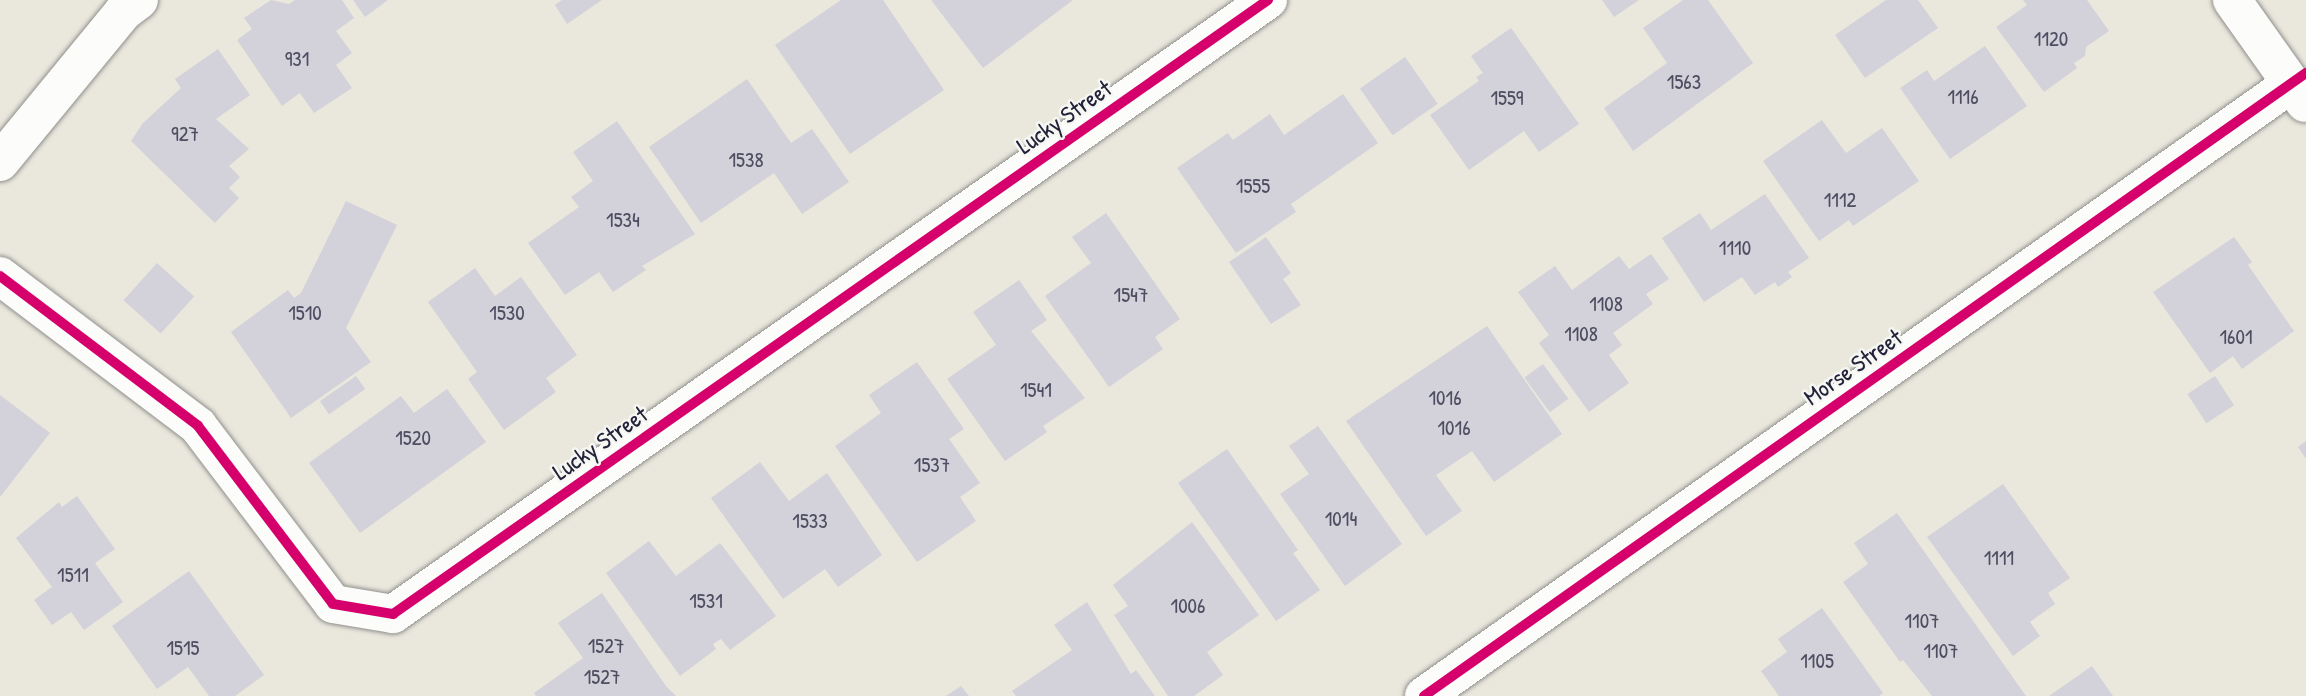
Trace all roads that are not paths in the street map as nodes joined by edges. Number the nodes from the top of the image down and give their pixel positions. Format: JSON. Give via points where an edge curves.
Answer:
{"nodes":[{"id":1,"x":139,"y":0,"type":"edge"},
{"id":2,"x":1268,"y":0,"type":"edge"},
{"id":3,"x":2232,"y":0,"type":"edge"},
{"id":4,"x":2301,"y":87,"type":"edge"},
{"id":5,"x":0,"y":162,"type":"edge"},
{"id":6,"x":0,"y":276,"type":"edge"},
{"id":7,"x":1424,"y":696,"type":"edge"}],
"edges":[{"from":1,"to":5,"type":"street","via":[[123,12]]},
{"from":2,"to":6,"type":"street","name":"Lucky Street","via":[[393,614],[333,604],[198,426]]},
{"from":3,"to":4,"type":"street"},
{"from":4,"to":7,"type":"street","name":"Morse Street"}]}
